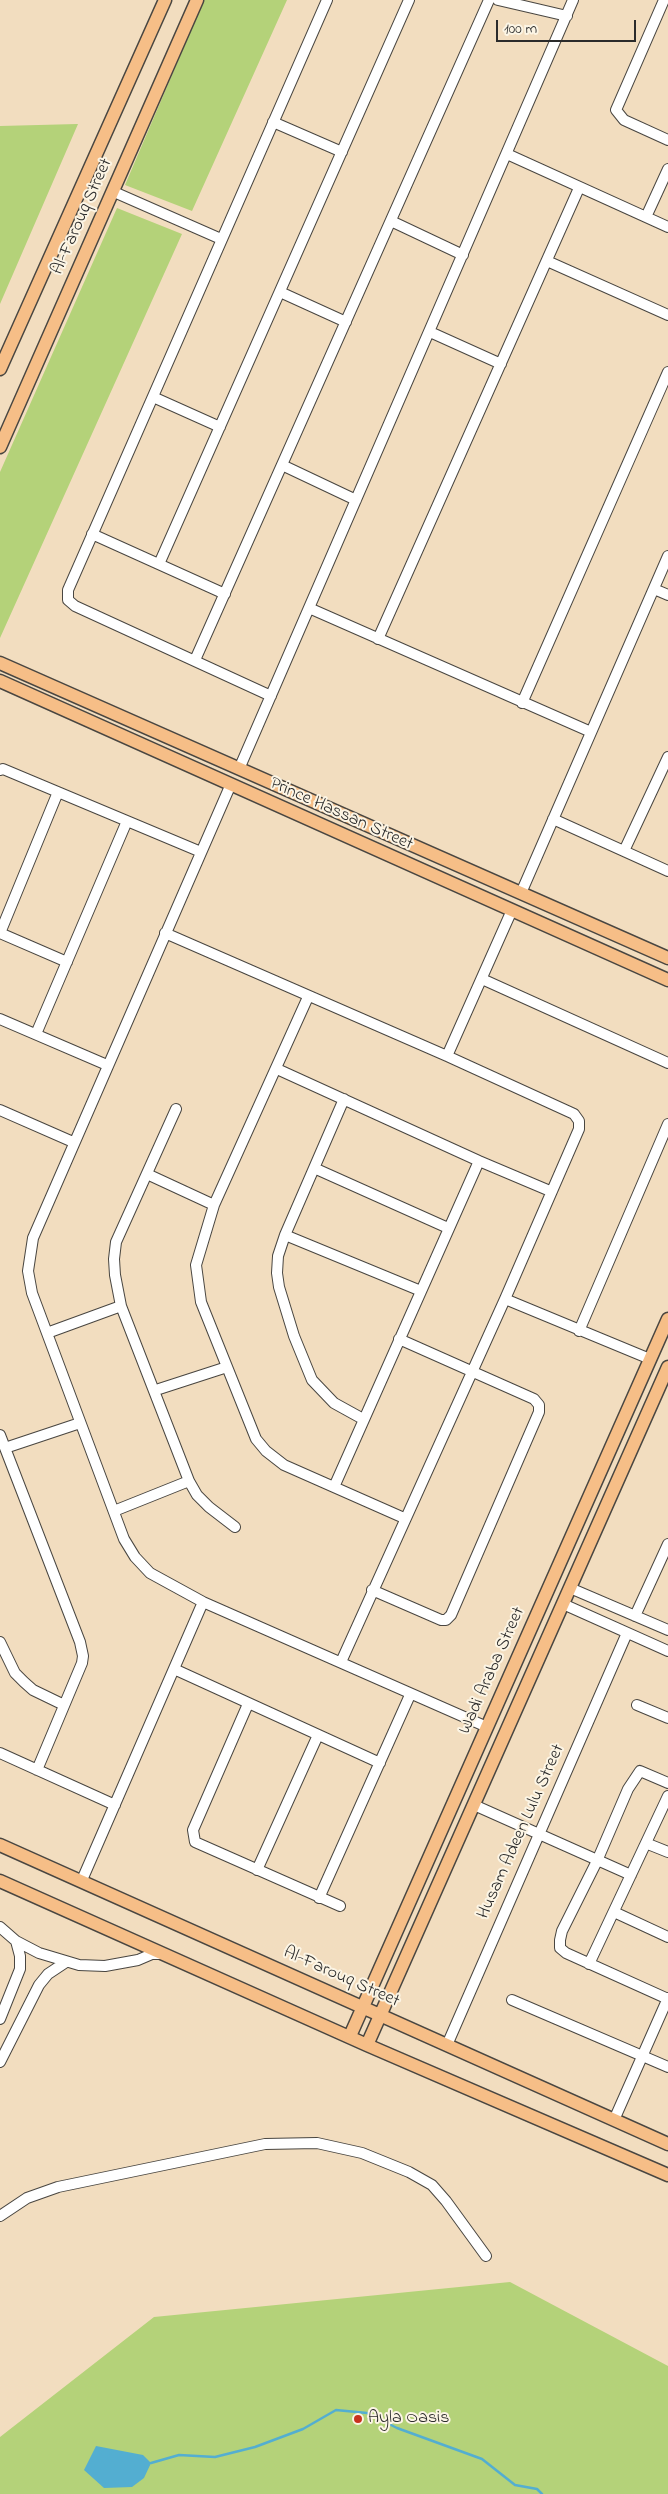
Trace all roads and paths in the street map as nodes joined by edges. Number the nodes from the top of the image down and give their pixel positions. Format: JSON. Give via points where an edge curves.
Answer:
{"nodes":[{"id":1,"x":165,"y":0,"type":"edge"},
{"id":2,"x":197,"y":0,"type":"edge"},
{"id":3,"x":327,"y":0,"type":"edge"},
{"id":4,"x":409,"y":0,"type":"edge"},
{"id":5,"x":489,"y":0,"type":"edge"},
{"id":6,"x":498,"y":0,"type":"edge"},
{"id":7,"x":573,"y":0,"type":"edge"},
{"id":8,"x":664,"y":0,"type":"edge"},
{"id":9,"x":567,"y":16,"type":"junction"},
{"id":10,"x":273,"y":122,"type":"junction"},
{"id":11,"x":668,"y":140,"type":"edge"},
{"id":12,"x":342,"y":152,"type":"junction"},
{"id":13,"x":507,"y":154,"type":"junction"},
{"id":14,"x":668,"y":169,"type":"edge"},
{"id":15,"x":579,"y":188,"type":"junction"},
{"id":16,"x":114,"y":192,"type":"junction"},
{"id":17,"x":646,"y":217,"type":"junction"},
{"id":18,"x":391,"y":220,"type":"junction"},
{"id":19,"x":668,"y":227,"type":"edge"},
{"id":20,"x":222,"y":240,"type":"junction"},
{"id":21,"x":463,"y":255,"type":"junction"},
{"id":22,"x":547,"y":261,"type":"junction"},
{"id":23,"x":280,"y":292,"type":"junction"},
{"id":24,"x":668,"y":315,"type":"edge"},
{"id":25,"x":346,"y":322,"type":"junction"},
{"id":26,"x":430,"y":332,"type":"junction"},
{"id":27,"x":501,"y":364,"type":"junction"},
{"id":28,"x":0,"y":369,"type":"edge"},
{"id":29,"x":668,"y":372,"type":"edge"},
{"id":30,"x":152,"y":397,"type":"junction"},
{"id":31,"x":220,"y":426,"type":"junction"},
{"id":32,"x":0,"y":447,"type":"edge"},
{"id":33,"x":282,"y":466,"type":"junction"},
{"id":34,"x":356,"y":500,"type":"junction"},
{"id":35,"x":92,"y":534,"type":"junction"},
{"id":36,"x":668,"y":556,"type":"edge"},
{"id":37,"x":159,"y":564,"type":"junction"},
{"id":38,"x":654,"y":589,"type":"junction"},
{"id":39,"x":225,"y":594,"type":"junction"},
{"id":40,"x":668,"y":595,"type":"edge"},
{"id":41,"x":309,"y":608,"type":"junction"},
{"id":42,"x":378,"y":639,"type":"junction"},
{"id":43,"x":195,"y":660,"type":"junction"},
{"id":44,"x":0,"y":663,"type":"edge"},
{"id":45,"x":0,"y":681,"type":"edge"},
{"id":46,"x":271,"y":696,"type":"junction"},
{"id":47,"x":522,"y":703,"type":"junction"},
{"id":48,"x":591,"y":732,"type":"junction"},
{"id":49,"x":668,"y":757,"type":"edge"},
{"id":50,"x":239,"y":769,"type":"junction"},
{"id":51,"x":0,"y":770,"type":"edge"},
{"id":52,"x":231,"y":784,"type":"junction"},
{"id":53,"x":58,"y":792,"type":"junction"},
{"id":54,"x":553,"y":820,"type":"junction"},
{"id":55,"x":127,"y":821,"type":"junction"},
{"id":56,"x":624,"y":851,"type":"junction"},
{"id":57,"x":201,"y":852,"type":"junction"},
{"id":58,"x":668,"y":871,"type":"edge"},
{"id":59,"x":521,"y":893,"type":"junction"},
{"id":60,"x":512,"y":910,"type":"junction"},
{"id":61,"x":0,"y":933,"type":"edge"},
{"id":62,"x":166,"y":933,"type":"junction"},
{"id":63,"x":668,"y":958,"type":"edge"},
{"id":64,"x":67,"y":962,"type":"junction"},
{"id":65,"x":482,"y":979,"type":"junction"},
{"id":66,"x":668,"y":980,"type":"edge"},
{"id":67,"x":308,"y":997,"type":"junction"},
{"id":68,"x":0,"y":1019,"type":"edge"},
{"id":69,"x":36,"y":1034,"type":"junction"},
{"id":70,"x":447,"y":1056,"type":"junction"},
{"id":71,"x":668,"y":1063,"type":"edge"},
{"id":72,"x":106,"y":1065,"type":"junction"},
{"id":73,"x":277,"y":1069,"type":"junction"},
{"id":74,"x":344,"y":1099,"type":"junction"},
{"id":75,"x":176,"y":1109,"type":"dead end"},
{"id":76,"x":0,"y":1110,"type":"edge"},
{"id":77,"x":668,"y":1124,"type":"edge"},
{"id":78,"x":73,"y":1142,"type":"junction"},
{"id":79,"x":479,"y":1161,"type":"junction"},
{"id":80,"x":314,"y":1168,"type":"junction"},
{"id":81,"x":147,"y":1174,"type":"junction"},
{"id":82,"x":550,"y":1191,"type":"junction"},
{"id":83,"x":214,"y":1205,"type":"junction"},
{"id":84,"x":448,"y":1228,"type":"junction"},
{"id":85,"x":286,"y":1236,"type":"junction"},
{"id":86,"x":421,"y":1292,"type":"junction"},
{"id":87,"x":505,"y":1300,"type":"junction"},
{"id":88,"x":121,"y":1306,"type":"junction"},
{"id":89,"x":668,"y":1319,"type":"edge"},
{"id":90,"x":579,"y":1331,"type":"junction"},
{"id":91,"x":47,"y":1333,"type":"junction"},
{"id":92,"x":399,"y":1339,"type":"junction"},
{"id":93,"x":650,"y":1359,"type":"junction"},
{"id":94,"x":226,"y":1367,"type":"junction"},
{"id":95,"x":668,"y":1367,"type":"edge"},
{"id":96,"x":473,"y":1371,"type":"junction"},
{"id":97,"x":664,"y":1387,"type":"edge"},
{"id":98,"x":156,"y":1390,"type":"junction"},
{"id":99,"x":363,"y":1419,"type":"junction"},
{"id":100,"x":80,"y":1422,"type":"junction"},
{"id":101,"x":0,"y":1435,"type":"edge"},
{"id":102,"x":5,"y":1448,"type":"junction"},
{"id":103,"x":610,"y":1450,"type":"junction"},
{"id":104,"x":628,"y":1457,"type":"junction"},
{"id":105,"x":189,"y":1481,"type":"junction"},
{"id":106,"x":334,"y":1487,"type":"junction"},
{"id":107,"x":114,"y":1511,"type":"junction"},
{"id":108,"x":404,"y":1518,"type":"junction"},
{"id":109,"x":235,"y":1527,"type":"dead end"},
{"id":110,"x":668,"y":1544,"type":"edge"},
{"id":111,"x":570,"y":1588,"type":"junction"},
{"id":112,"x":372,"y":1590,"type":"junction"},
{"id":113,"x":203,"y":1602,"type":"junction"},
{"id":114,"x":563,"y":1604,"type":"junction"},
{"id":115,"x":636,"y":1616,"type":"junction"},
{"id":116,"x":668,"y":1630,"type":"edge"},
{"id":117,"x":627,"y":1633,"type":"junction"},
{"id":118,"x":0,"y":1642,"type":"edge"},
{"id":119,"x":668,"y":1651,"type":"edge"},
{"id":120,"x":341,"y":1662,"type":"junction"},
{"id":121,"x":174,"y":1669,"type":"junction"},
{"id":122,"x":410,"y":1695,"type":"junction"},
{"id":123,"x":248,"y":1704,"type":"junction"},
{"id":124,"x":64,"y":1705,"type":"junction"},
{"id":125,"x":637,"y":1705,"type":"dead end"},
{"id":126,"x":668,"y":1718,"type":"edge"},
{"id":127,"x":487,"y":1727,"type":"junction"},
{"id":128,"x":318,"y":1735,"type":"junction"},
{"id":129,"x":0,"y":1753,"type":"edge"},
{"id":130,"x":380,"y":1763,"type":"junction"},
{"id":131,"x":37,"y":1770,"type":"junction"},
{"id":132,"x":668,"y":1783,"type":"edge"},
{"id":133,"x":668,"y":1796,"type":"edge"},
{"id":134,"x":115,"y":1805,"type":"junction"},
{"id":135,"x":474,"y":1805,"type":"junction"},
{"id":136,"x":539,"y":1835,"type":"junction"},
{"id":137,"x":648,"y":1844,"type":"junction"},
{"id":138,"x":0,"y":1845,"type":"edge"},
{"id":139,"x":668,"y":1852,"type":"edge"},
{"id":140,"x":597,"y":1861,"type":"junction"},
{"id":141,"x":257,"y":1870,"type":"junction"},
{"id":142,"x":631,"y":1876,"type":"junction"},
{"id":143,"x":82,"y":1880,"type":"junction"},
{"id":144,"x":0,"y":1881,"type":"edge"},
{"id":145,"x":319,"y":1898,"type":"junction"},
{"id":146,"x":340,"y":1906,"type":"dead end"},
{"id":147,"x":614,"y":1912,"type":"junction"},
{"id":148,"x":0,"y":1927,"type":"edge"},
{"id":149,"x":668,"y":1937,"type":"edge"},
{"id":150,"x":16,"y":1941,"type":"junction"},
{"id":151,"x":164,"y":1954,"type":"junction"},
{"id":152,"x":66,"y":1962,"type":"junction"},
{"id":153,"x":589,"y":1964,"type":"junction"},
{"id":154,"x":668,"y":1998,"type":"edge"},
{"id":155,"x":512,"y":2000,"type":"dead end"},
{"id":156,"x":363,"y":2007,"type":"junction"},
{"id":157,"x":381,"y":2015,"type":"junction"},
{"id":158,"x":0,"y":2018,"type":"edge"},
{"id":159,"x":350,"y":2036,"type":"junction"},
{"id":160,"x":367,"y":2045,"type":"junction"},
{"id":161,"x":447,"y":2045,"type":"junction"},
{"id":162,"x":642,"y":2056,"type":"junction"},
{"id":163,"x":0,"y":2062,"type":"edge"},
{"id":164,"x":668,"y":2067,"type":"edge"},
{"id":165,"x":614,"y":2120,"type":"junction"},
{"id":166,"x":668,"y":2144,"type":"edge"},
{"id":167,"x":668,"y":2175,"type":"edge"},
{"id":168,"x":0,"y":2216,"type":"edge"},
{"id":169,"x":486,"y":2256,"type":"dead end"}],
"edges":[{"from":1,"to":28,"type":"main road","name":"Al-Farouq Street"},
{"from":2,"to":16,"type":"main road","name":"Al-Farouq Street"},
{"from":3,"to":10,"type":"street"},
{"from":4,"to":12,"type":"street"},
{"from":5,"to":18,"type":"street"},
{"from":6,"to":9,"type":"street"},
{"from":7,"to":9,"type":"street"},
{"from":8,"to":11,"type":"street","via":[[616,110],[624,120]]},
{"from":9,"to":13,"type":"street"},
{"from":10,"to":12,"type":"street"},
{"from":10,"to":20,"type":"street"},
{"from":12,"to":23,"type":"street"},
{"from":13,"to":15,"type":"street"},
{"from":13,"to":21,"type":"street"},
{"from":14,"to":17,"type":"street"},
{"from":15,"to":17,"type":"street"},
{"from":15,"to":22,"type":"street"},
{"from":16,"to":20,"type":"street"},
{"from":16,"to":32,"type":"main road","name":"Al-Farouq Street"},
{"from":17,"to":19,"type":"street"},
{"from":18,"to":21,"type":"street"},
{"from":18,"to":25,"type":"street"},
{"from":20,"to":30,"type":"street"},
{"from":21,"to":26,"type":"street"},
{"from":22,"to":24,"type":"street"},
{"from":22,"to":27,"type":"street"},
{"from":23,"to":25,"type":"street"},
{"from":23,"to":31,"type":"street"},
{"from":25,"to":33,"type":"street"},
{"from":26,"to":27,"type":"street"},
{"from":26,"to":34,"type":"street"},
{"from":27,"to":42,"type":"street"},
{"from":29,"to":47,"type":"street"},
{"from":30,"to":31,"type":"street"},
{"from":30,"to":35,"type":"street"},
{"from":31,"to":37,"type":"street"},
{"from":33,"to":34,"type":"street"},
{"from":33,"to":39,"type":"street"},
{"from":34,"to":41,"type":"street"},
{"from":35,"to":37,"type":"street"},
{"from":35,"to":43,"type":"street","via":[[68,590],[68,600]]},
{"from":36,"to":38,"type":"street"},
{"from":37,"to":39,"type":"street"},
{"from":38,"to":40,"type":"street"},
{"from":38,"to":48,"type":"street"},
{"from":39,"to":43,"type":"street"},
{"from":41,"to":42,"type":"street"},
{"from":41,"to":46,"type":"street"},
{"from":42,"to":47,"type":"street"},
{"from":43,"to":46,"type":"street"},
{"from":44,"to":50,"type":"main road","name":"Prince Hassan Street"},
{"from":45,"to":52,"type":"main road","name":"Prince Hassan Street"},
{"from":46,"to":50,"type":"street"},
{"from":47,"to":48,"type":"street"},
{"from":48,"to":54,"type":"street"},
{"from":49,"to":56,"type":"street"},
{"from":50,"to":59,"type":"main road","name":"Prince Hassan Street"},
{"from":51,"to":53,"type":"street"},
{"from":52,"to":57,"type":"street"},
{"from":52,"to":60,"type":"main road","name":"Prince Hassan Street"},
{"from":53,"to":55,"type":"street"},
{"from":53,"to":61,"type":"street"},
{"from":54,"to":56,"type":"street"},
{"from":54,"to":59,"type":"street"},
{"from":55,"to":57,"type":"street"},
{"from":55,"to":64,"type":"street"},
{"from":56,"to":58,"type":"street"},
{"from":57,"to":62,"type":"street"},
{"from":59,"to":63,"type":"main road","name":"Prince Hassan Street"},
{"from":60,"to":65,"type":"street"},
{"from":60,"to":66,"type":"main road","name":"Prince Hassan Street"},
{"from":61,"to":64,"type":"street"},
{"from":62,"to":67,"type":"street"},
{"from":62,"to":72,"type":"street"},
{"from":64,"to":69,"type":"street"},
{"from":65,"to":70,"type":"street"},
{"from":65,"to":71,"type":"street"},
{"from":67,"to":70,"type":"street"},
{"from":67,"to":73,"type":"street"},
{"from":68,"to":69,"type":"street"},
{"from":69,"to":72,"type":"street"},
{"from":70,"to":82,"type":"street","via":[[574,1114],[579,1121],[578,1129]]},
{"from":72,"to":78,"type":"street"},
{"from":73,"to":74,"type":"street"},
{"from":73,"to":83,"type":"street"},
{"from":74,"to":79,"type":"street"},
{"from":74,"to":80,"type":"street"},
{"from":75,"to":81,"type":"street"},
{"from":76,"to":78,"type":"street"},
{"from":77,"to":90,"type":"street"},
{"from":78,"to":91,"type":"street","via":[[29,1254],[32,1293]]},
{"from":79,"to":82,"type":"street"},
{"from":79,"to":84,"type":"street"},
{"from":80,"to":84,"type":"street"},
{"from":80,"to":85,"type":"street"},
{"from":81,"to":83,"type":"street"},
{"from":81,"to":88,"type":"street","via":[[116,1242],[114,1259]]},
{"from":82,"to":87,"type":"street"},
{"from":83,"to":94,"type":"street","via":[[196,1265],[201,1302]]},
{"from":84,"to":86,"type":"street"},
{"from":85,"to":86,"type":"street"},
{"from":85,"to":99,"type":"street","via":[[278,1256],[279,1287],[312,1380],[334,1403]]},
{"from":86,"to":92,"type":"street"},
{"from":87,"to":90,"type":"street"},
{"from":87,"to":96,"type":"street"},
{"from":88,"to":91,"type":"street"},
{"from":88,"to":98,"type":"street"},
{"from":89,"to":93,"type":"main road","name":"Wadi Araba Street"},
{"from":90,"to":93,"type":"street"},
{"from":91,"to":100,"type":"street"},
{"from":92,"to":96,"type":"street"},
{"from":92,"to":99,"type":"street"},
{"from":93,"to":103,"type":"main road","name":"Wadi Araba Street"},
{"from":94,"to":98,"type":"street"},
{"from":94,"to":106,"type":"street","via":[[256,1439],[266,1451],[284,1465]]},
{"from":95,"to":97,"type":"main road","name":"Wadi Araba Street"},
{"from":96,"to":108,"type":"street"},
{"from":96,"to":112,"type":"street","via":[[534,1399],[539,1405],[539,1412],[451,1614],[446,1620],[440,1620]]},
{"from":97,"to":104,"type":"main road","name":"Wadi Araba Street"},
{"from":98,"to":105,"type":"street"},
{"from":99,"to":106,"type":"street"},
{"from":100,"to":102,"type":"street"},
{"from":100,"to":107,"type":"street"},
{"from":101,"to":102,"type":"street"},
{"from":102,"to":124,"type":"street","via":[[82,1650],[82,1664]]},
{"from":103,"to":104,"type":"main road"},
{"from":103,"to":127,"type":"main road","name":"Wadi Araba Street"},
{"from":104,"to":111,"type":"main road","name":"Wadi Araba Street"},
{"from":105,"to":107,"type":"street"},
{"from":105,"to":109,"type":"street","via":[[197,1495]]},
{"from":106,"to":108,"type":"street"},
{"from":107,"to":113,"type":"street","via":[[124,1539],[150,1573]]},
{"from":108,"to":112,"type":"street"},
{"from":110,"to":115,"type":"street"},
{"from":111,"to":114,"type":"main road","name":"Wadi Araba Street"},
{"from":111,"to":115,"type":"street"},
{"from":112,"to":120,"type":"street"},
{"from":113,"to":120,"type":"street"},
{"from":113,"to":121,"type":"street"},
{"from":114,"to":117,"type":"street"},
{"from":114,"to":135,"type":"main road","name":"Wadi Araba Street"},
{"from":115,"to":116,"type":"street"},
{"from":117,"to":119,"type":"street"},
{"from":117,"to":136,"type":"street","name":"Husam Adeen Lulu Street"},
{"from":118,"to":124,"type":"street","via":[[15,1673],[24,1682]]},
{"from":120,"to":122,"type":"street"},
{"from":121,"to":123,"type":"street"},
{"from":121,"to":134,"type":"street"},
{"from":122,"to":127,"type":"street"},
{"from":122,"to":130,"type":"street"},
{"from":123,"to":128,"type":"street"},
{"from":123,"to":141,"type":"street","via":[[193,1830],[195,1842]]},
{"from":124,"to":131,"type":"street"},
{"from":125,"to":126,"type":"street"},
{"from":127,"to":156,"type":"main road","name":"Wadi Araba Street"},
{"from":128,"to":130,"type":"street"},
{"from":128,"to":141,"type":"street"},
{"from":129,"to":131,"type":"street"},
{"from":130,"to":145,"type":"street"},
{"from":131,"to":134,"type":"street"},
{"from":132,"to":140,"type":"street","via":[[640,1771],[628,1788]]},
{"from":133,"to":137,"type":"street"},
{"from":134,"to":143,"type":"street"},
{"from":135,"to":136,"type":"street"},
{"from":135,"to":157,"type":"main road","name":"Wadi Araba Street"},
{"from":136,"to":140,"type":"street"},
{"from":136,"to":161,"type":"street","name":"Husam Adeen Lulu Street"},
{"from":137,"to":139,"type":"street"},
{"from":137,"to":142,"type":"street"},
{"from":138,"to":143,"type":"main road","name":"Al-Farouq Street"},
{"from":140,"to":142,"type":"street"},
{"from":140,"to":153,"type":"street","via":[[560,1940],[560,1948],[566,1953]]},
{"from":141,"to":145,"type":"street"},
{"from":142,"to":147,"type":"street"},
{"from":143,"to":156,"type":"main road","name":"Al-Farouq Street"},
{"from":144,"to":151,"type":"main road"},
{"from":145,"to":146,"type":"street"},
{"from":147,"to":149,"type":"street"},
{"from":147,"to":153,"type":"street"},
{"from":148,"to":150,"type":"street"},
{"from":150,"to":152,"type":"street","via":[[49,1958]]},
{"from":150,"to":158,"type":"street","via":[[20,1969]]},
{"from":151,"to":152,"type":"street","via":[[105,1966]]},
{"from":151,"to":159,"type":"main road"},
{"from":152,"to":163,"type":"street","via":[[48,1974],[39,1985]]},
{"from":153,"to":154,"type":"street"},
{"from":154,"to":162,"type":"street"},
{"from":155,"to":162,"type":"street"},
{"from":156,"to":157,"type":"main road","name":"Al-Farouq Street"},
{"from":156,"to":159,"type":"main road","name":"Wadi Araba Street"},
{"from":157,"to":160,"type":"main road","name":"Wadi Araba Street"},
{"from":157,"to":161,"type":"main road","name":"Al-Farouq Street"},
{"from":159,"to":160,"type":"main road"},
{"from":160,"to":167,"type":"main road"},
{"from":161,"to":165,"type":"main road","name":"Al-Farouq Street"},
{"from":162,"to":164,"type":"street"},
{"from":162,"to":165,"type":"street"},
{"from":165,"to":166,"type":"main road","name":"Al-Farouq Street"},
{"from":168,"to":169,"type":"street","via":[[27,2198],[58,2187],[265,2144],[317,2144],[375,2158],[432,2185]]}]}
